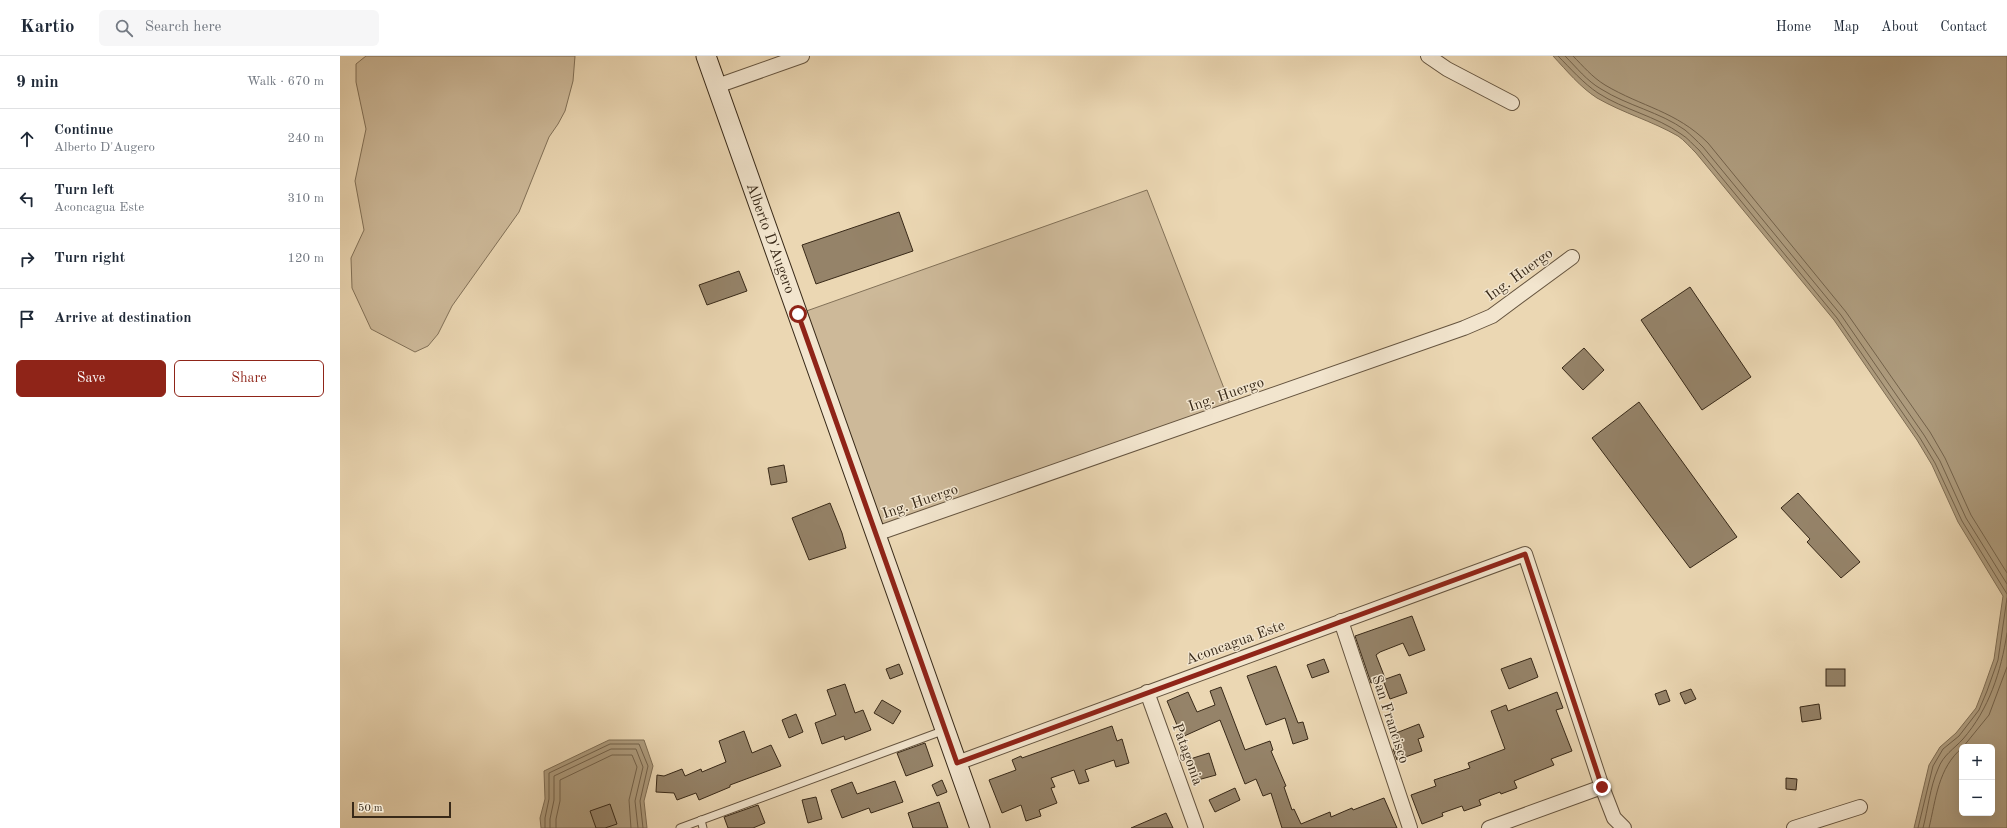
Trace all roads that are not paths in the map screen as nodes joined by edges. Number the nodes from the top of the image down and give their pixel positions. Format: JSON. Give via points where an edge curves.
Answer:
{"nodes":[{"id":1,"x":706,"y":56,"type":"edge"},
{"id":2,"x":802,"y":56,"type":"edge"},
{"id":3,"x":1428,"y":56,"type":"edge"},
{"id":4,"x":717,"y":86,"type":"junction"},
{"id":5,"x":1512,"y":103,"type":"dead end"},
{"id":6,"x":1572,"y":257,"type":"dead end"},
{"id":7,"x":876,"y":534,"type":"junction"},
{"id":8,"x":1341,"y":621,"type":"junction"},
{"id":9,"x":1147,"y":692,"type":"junction"},
{"id":10,"x":945,"y":730,"type":"junction"},
{"id":11,"x":957,"y":763,"type":"junction"},
{"id":12,"x":1602,"y":787,"type":"junction"},
{"id":13,"x":1860,"y":807,"type":"dead end"},
{"id":14,"x":701,"y":820,"type":"junction"},
{"id":15,"x":1818,"y":825,"type":"edge"},
{"id":16,"x":680,"y":828,"type":"edge"},
{"id":17,"x":703,"y":828,"type":"edge"},
{"id":18,"x":980,"y":828,"type":"edge"},
{"id":19,"x":1196,"y":828,"type":"edge"},
{"id":20,"x":1410,"y":828,"type":"edge"},
{"id":21,"x":1489,"y":828,"type":"edge"},
{"id":22,"x":1624,"y":828,"type":"edge"},
{"id":23,"x":1794,"y":828,"type":"edge"}],
"edges":[{"from":1,"to":4,"type":"main road","name":"Alberto D'Augero"},
{"from":2,"to":4,"type":"street"},
{"from":3,"to":5,"type":"street","via":[[1447,69]]},
{"from":4,"to":7,"type":"main road","name":"Alberto D'Augero"},
{"from":6,"to":7,"type":"street","name":"Ing. Huergo","via":[[1492,316],[1464,328]]},
{"from":7,"to":10,"type":"main road","name":"Alberto D'Augero"},
{"from":8,"to":9,"type":"street","name":"Aconcagua Este"},
{"from":8,"to":12,"type":"street","name":"Aconcagua Este","via":[[1525,554]]},
{"from":8,"to":20,"type":"street","name":"San Francisco"},
{"from":9,"to":11,"type":"street","name":"Aconcagua Este"},
{"from":9,"to":19,"type":"street","name":"Patagonia"},
{"from":10,"to":11,"type":"main road","name":"Alberto D'Augero"},
{"from":10,"to":14,"type":"lane"},
{"from":11,"to":18,"type":"main road","name":"Alberto D'Augero"},
{"from":12,"to":21,"type":"street"},
{"from":12,"to":22,"type":"street","via":[[1614,818]]},
{"from":13,"to":15,"type":"street"},
{"from":14,"to":16,"type":"lane"},
{"from":14,"to":17,"type":"lane"},
{"from":15,"to":23,"type":"street"}]}
